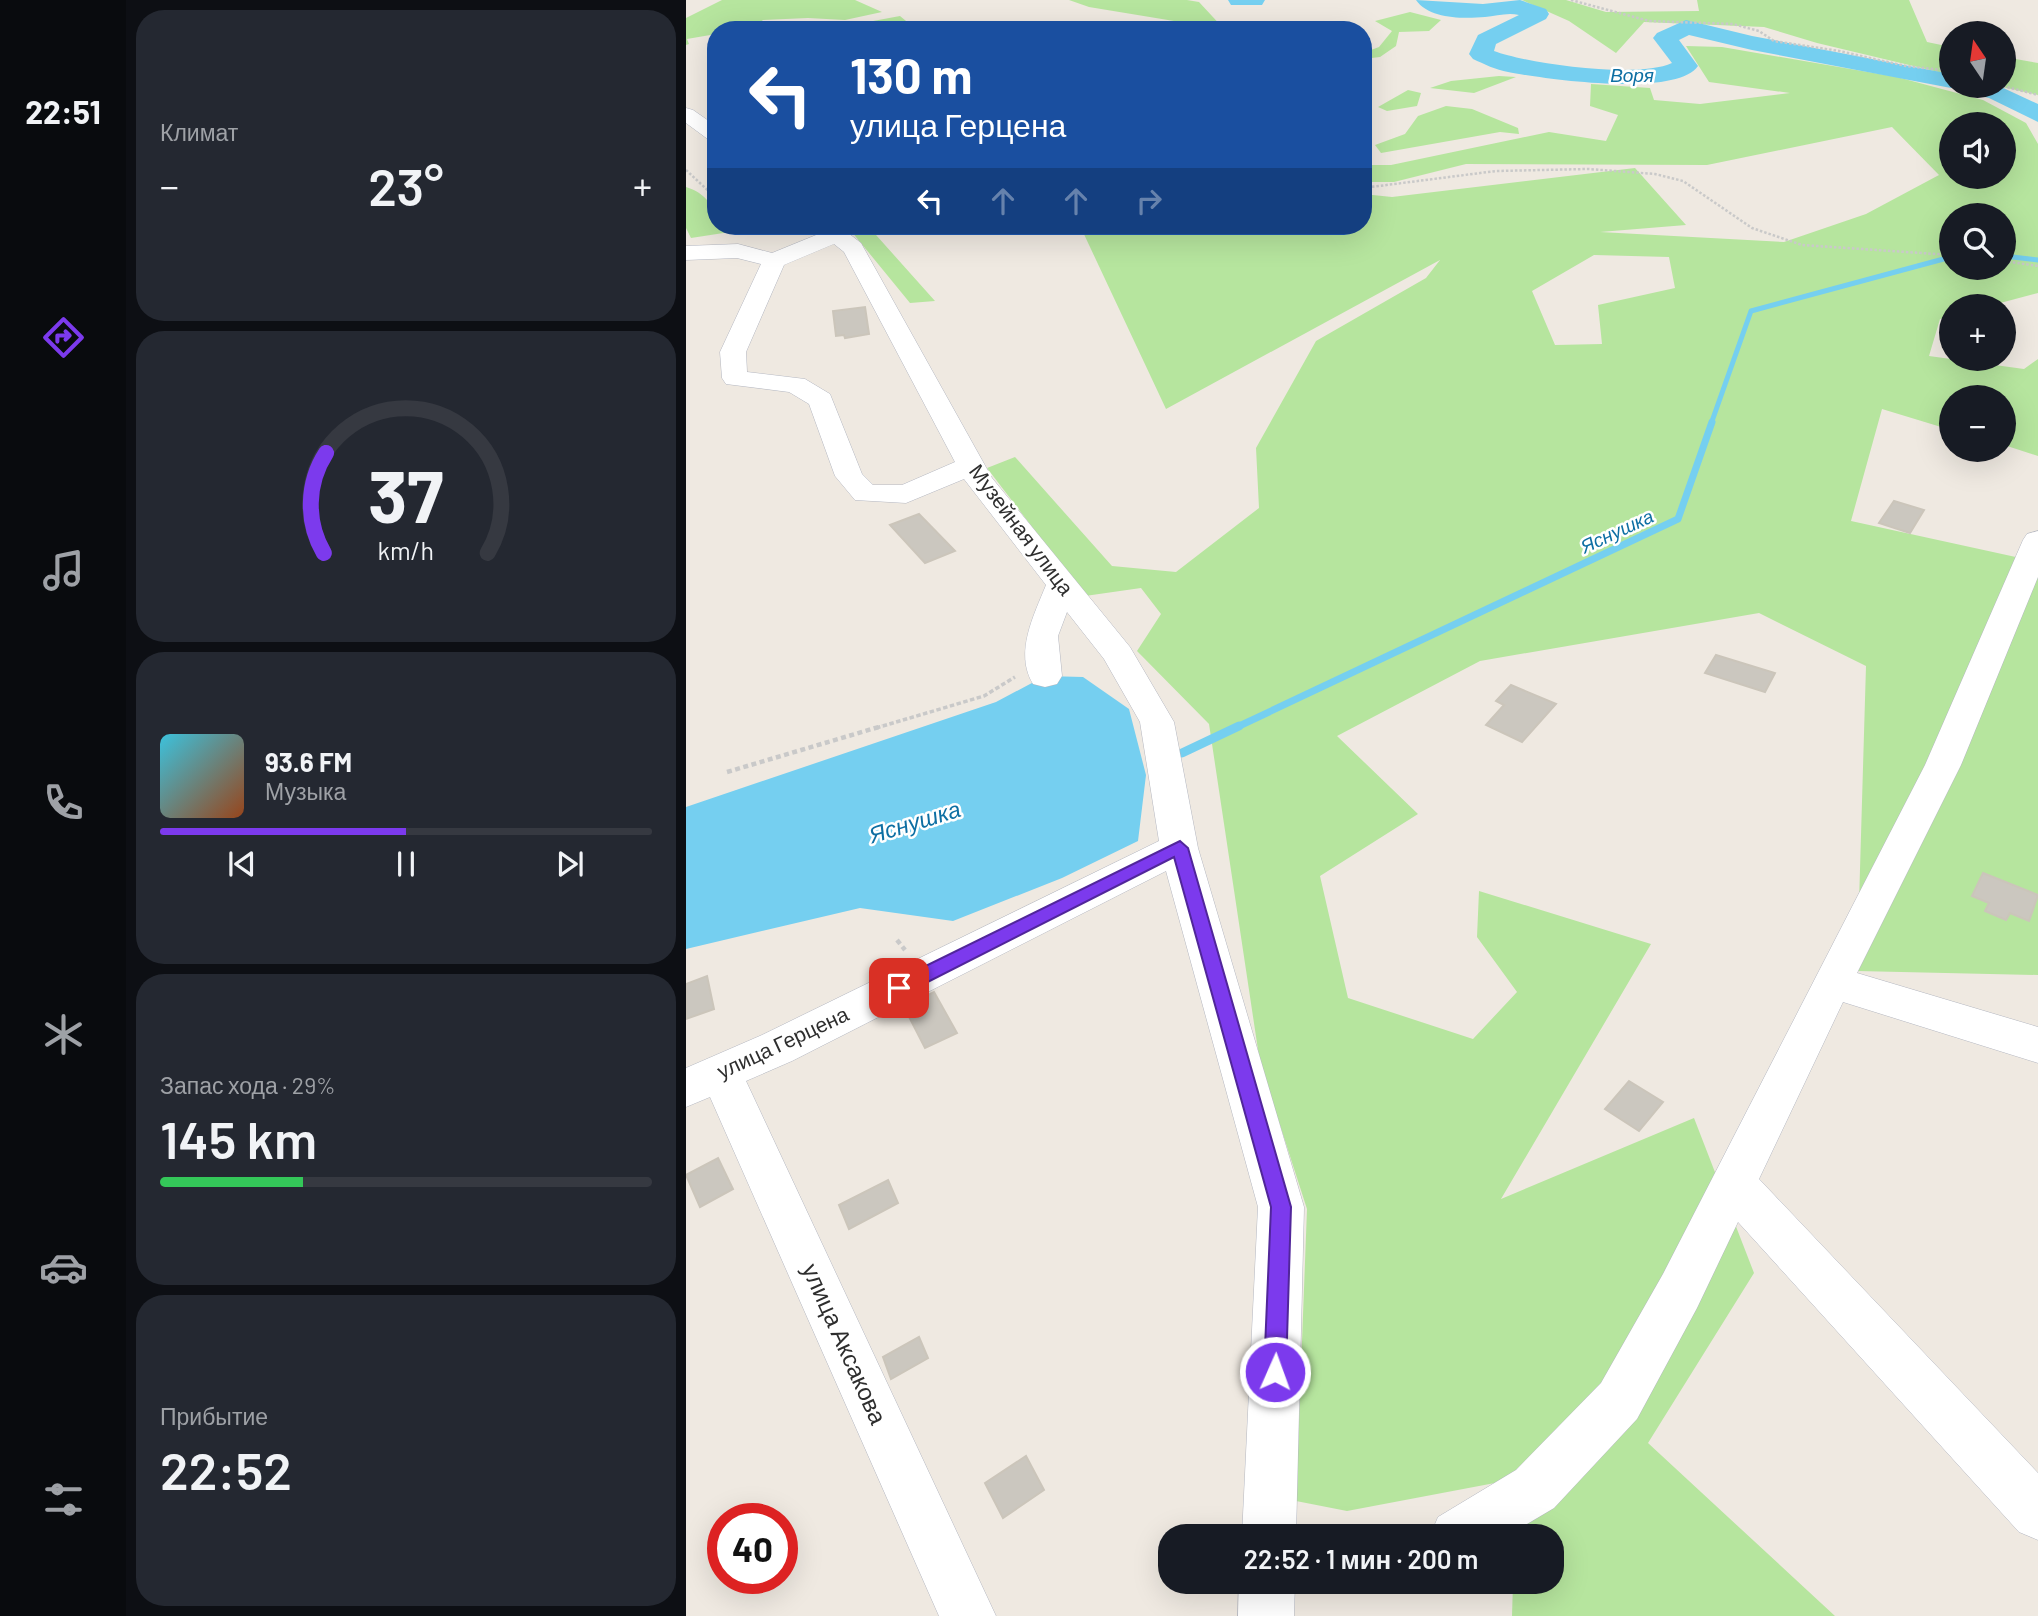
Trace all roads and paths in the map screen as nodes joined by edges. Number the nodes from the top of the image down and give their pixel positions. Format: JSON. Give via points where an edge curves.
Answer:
{"nodes":[{"id":1,"x":1571,"y":0,"type":"edge"},
{"id":2,"x":1939,"y":70,"type":"edge"},
{"id":3,"x":2016,"y":89,"type":"edge"},
{"id":4,"x":2038,"y":95,"type":"edge"},
{"id":5,"x":686,"y":114,"type":"edge"},
{"id":6,"x":707,"y":139,"type":"edge"},
{"id":7,"x":686,"y":170,"type":"edge"},
{"id":8,"x":1372,"y":187,"type":"edge"},
{"id":9,"x":707,"y":190,"type":"edge"},
{"id":10,"x":822,"y":235,"type":"edge"},
{"id":11,"x":837,"y":235,"type":"edge"},
{"id":12,"x":686,"y":253,"type":"edge"},
{"id":13,"x":1939,"y":254,"type":"edge"},
{"id":14,"x":774,"y":261,"type":"junction"},
{"id":15,"x":2016,"y":263,"type":"edge"},
{"id":16,"x":2038,"y":266,"type":"edge"},
{"id":17,"x":970,"y":466,"type":"junction"},
{"id":18,"x":2038,"y":540,"type":"edge"},
{"id":19,"x":1062,"y":584,"type":"junction"},
{"id":20,"x":1042,"y":635,"type":"junction"},
{"id":21,"x":1045,"y":676,"type":"dead end"},
{"id":22,"x":727,"y":772,"type":"dead end"},
{"id":23,"x":1180,"y":848,"type":"junction"},
{"id":24,"x":1832,"y":982,"type":"junction"},
{"id":25,"x":2038,"y":1045,"type":"edge"},
{"id":26,"x":704,"y":1080,"type":"edge"},
{"id":27,"x":1733,"y":1184,"type":"junction"},
{"id":28,"x":2038,"y":1513,"type":"edge"},
{"id":29,"x":1269,"y":1524,"type":"edge"},
{"id":30,"x":1477,"y":1524,"type":"edge"},
{"id":31,"x":1267,"y":1594,"type":"edge"},
{"id":32,"x":968,"y":1616,"type":"edge"},
{"id":33,"x":1266,"y":1616,"type":"edge"}],
"edges":[{"from":1,"to":2,"type":"path","via":[[1649,21],[1733,24],[1774,41]]},
{"from":3,"to":4,"type":"path"},
{"from":5,"to":6,"type":"street"},
{"from":7,"to":9,"type":"path"},
{"from":8,"to":13,"type":"path","via":[[1496,171],[1588,169],[1655,174],[1683,181],[1752,228],[1802,245]]},
{"from":10,"to":14,"type":"street"},
{"from":11,"to":17,"type":"street","name":"Музейная улица","via":[[853,248]]},
{"from":12,"to":14,"type":"street","via":[[738,251]]},
{"from":14,"to":17,"type":"street","via":[[733,352],[735,379],[796,385],[821,400],[849,475],[865,494],[906,494]]},
{"from":15,"to":16,"type":"path"},
{"from":17,"to":19,"type":"street","name":"Музейная улица"},
{"from":18,"to":24,"type":"street","via":[[1943,765]]},
{"from":19,"to":20,"type":"street"},
{"from":19,"to":23,"type":"street","name":"Музейная улица","via":[[1118,654],[1157,722]]},
{"from":20,"to":21,"type":"street"},
{"from":20,"to":22,"type":"path","via":[[1020,674],[984,695]]},
{"from":23,"to":26,"type":"street","name":"улица Герцена","via":[[790,1042]]},
{"from":23,"to":29,"type":"street","name":"Музейная улица","via":[[1281,1207]]},
{"from":24,"to":25,"type":"street"},
{"from":24,"to":27,"type":"street"},
{"from":26,"to":32,"type":"street","name":"улица Аксакова"},
{"from":27,"to":28,"type":"street"},
{"from":27,"to":30,"type":"street","via":[[1619,1401],[1535,1489]]},
{"from":31,"to":33,"type":"street"}]}
